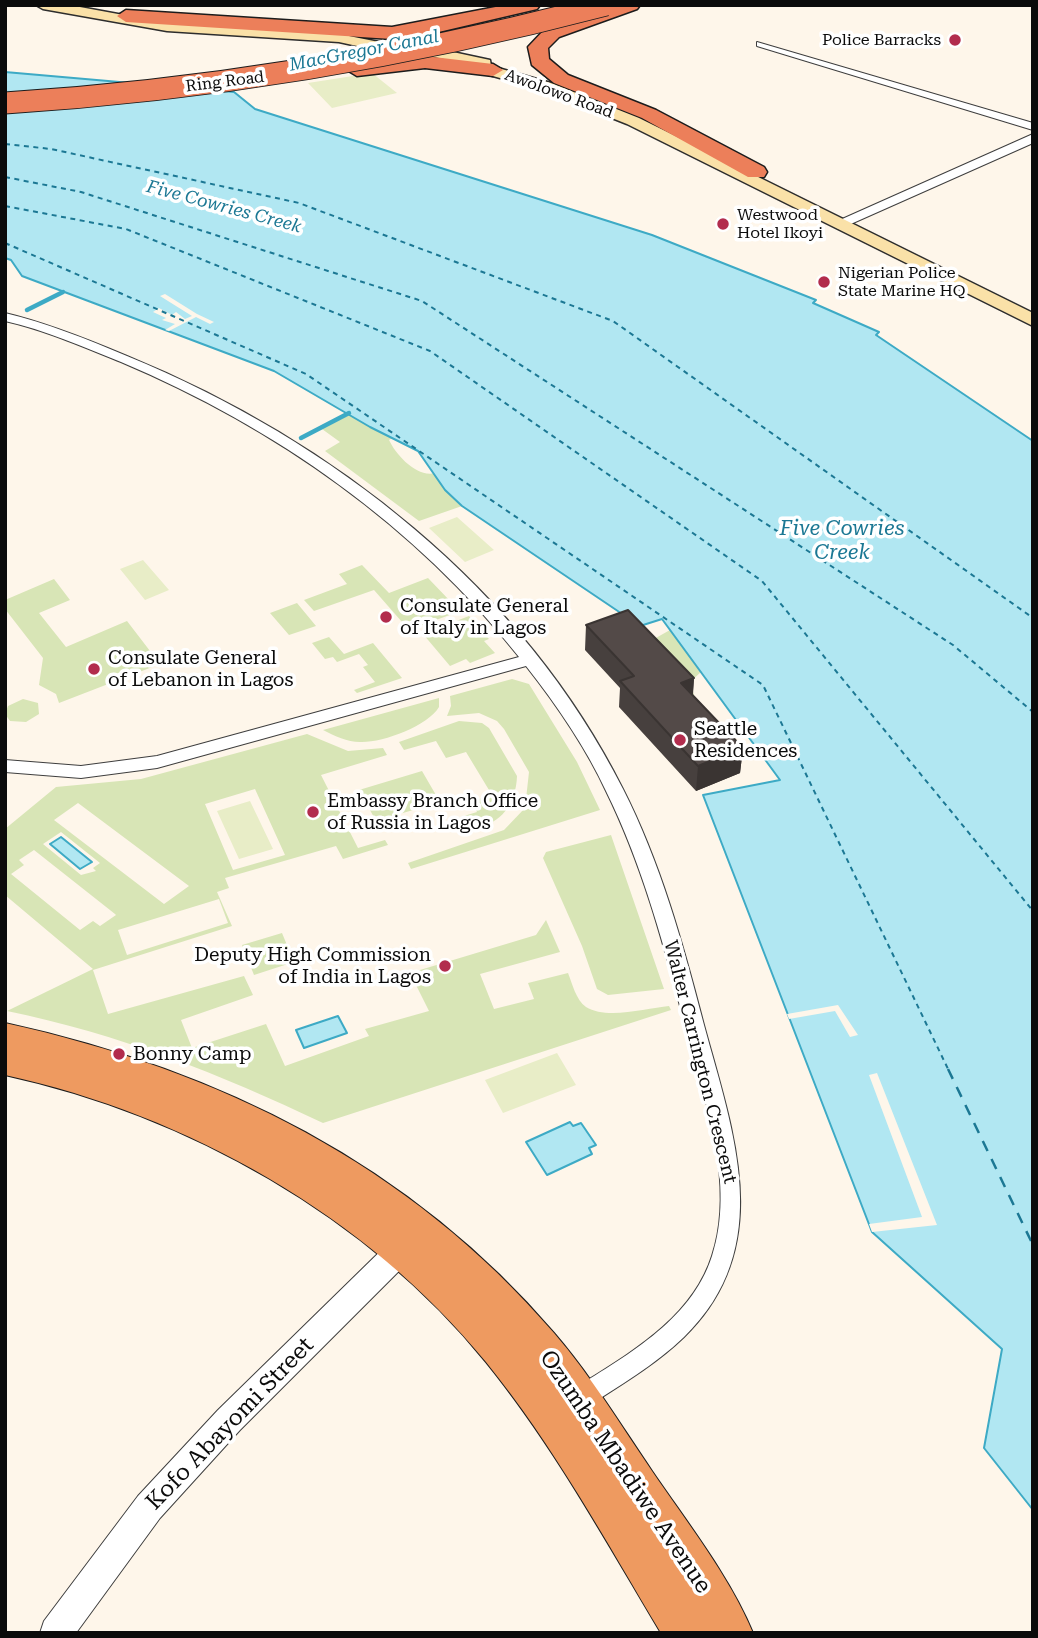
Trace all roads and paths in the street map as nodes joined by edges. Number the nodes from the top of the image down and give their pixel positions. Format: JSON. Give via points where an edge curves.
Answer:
{"nodes":[{"id":1,"x":43,"y":5,"type":"edge"},
{"id":2,"x":75,"y":5,"type":"edge"},
{"id":3,"x":531,"y":5,"type":"edge"},
{"id":4,"x":555,"y":5,"type":"edge"},
{"id":5,"x":606,"y":5,"type":"edge"},
{"id":6,"x":631,"y":5,"type":"edge"},
{"id":7,"x":126,"y":16,"type":"junction"},
{"id":8,"x":372,"y":42,"type":"junction"},
{"id":9,"x":761,"y":44,"type":"dead end"},
{"id":10,"x":426,"y":54,"type":"junction"},
{"id":11,"x":493,"y":70,"type":"junction"},
{"id":12,"x":5,"y":93,"type":"edge"},
{"id":13,"x":5,"y":103,"type":"edge"},
{"id":14,"x":5,"y":111,"type":"edge"},
{"id":15,"x":1033,"y":127,"type":"edge"},
{"id":16,"x":1033,"y":138,"type":"edge"},
{"id":17,"x":756,"y":172,"type":"junction"},
{"id":18,"x":844,"y":223,"type":"junction"},
{"id":19,"x":1033,"y":312,"type":"edge"},
{"id":20,"x":5,"y":317,"type":"edge"},
{"id":21,"x":1033,"y":320,"type":"edge"},
{"id":22,"x":531,"y":659,"type":"junction"},
{"id":23,"x":5,"y":766,"type":"edge"},
{"id":24,"x":5,"y":1036,"type":"edge"},
{"id":25,"x":5,"y":1061,"type":"edge"},
{"id":26,"x":411,"y":1240,"type":"junction"},
{"id":27,"x":566,"y":1408,"type":"junction"},
{"id":28,"x":56,"y":1633,"type":"edge"},
{"id":29,"x":686,"y":1633,"type":"edge"},
{"id":30,"x":732,"y":1633,"type":"edge"}],
"edges":[{"from":1,"to":8,"type":"main road","name":"Awolowo Road","via":[[167,27]]},
{"from":2,"to":7,"type":"main road","name":"Awolowo Road"},
{"from":3,"to":7,"type":"highway","via":[[404,32],[377,33]]},
{"from":4,"to":12,"type":"highway","name":"Ring Road","via":[[399,42],[262,67]]},
{"from":5,"to":13,"type":"highway","name":"Ring Road","bridge":true,"via":[[461,41],[308,71],[146,92]]},
{"from":6,"to":17,"type":"highway","via":[[552,33],[537,47],[539,61],[552,73],[702,140]]},
{"from":7,"to":8,"type":"main road","name":"Awolowo Road","via":[[326,32]]},
{"from":8,"to":10,"type":"main road","name":"Awolowo Road","bridge":true},
{"from":9,"to":15,"type":"street"},
{"from":10,"to":11,"type":"main road","name":"Awolowo Road"},
{"from":10,"to":17,"type":"main road","name":"Awolowo Road","via":[[502,67],[581,92]]},
{"from":11,"to":14,"type":"highway","via":[[425,62],[188,95]]},
{"from":11,"to":18,"type":"main road","name":"Awolowo Road","via":[[633,121]]},
{"from":16,"to":18,"type":"street"},
{"from":17,"to":18,"type":"main road","name":"Awolowo Road"},
{"from":18,"to":19,"type":"main road","name":"Awolowo Road"},
{"from":18,"to":21,"type":"main road","name":"Awolowo Road"},
{"from":20,"to":22,"type":"street","name":"Walter Carrington Crescent","via":[[40,326],[164,375],[289,445],[404,529],[458,578]]},
{"from":22,"to":23,"type":"street","via":[[157,762],[81,772]]},
{"from":22,"to":27,"type":"street","name":"Walter Carrington Crescent","via":[[599,760],[638,845],[680,963],[729,1167],[733,1205],[729,1243],[701,1301],[659,1344]]},
{"from":24,"to":26,"type":"highway","name":"Ozumba Mbadiwe Avenue","via":[[108,1062],[229,1107],[332,1165]]},
{"from":25,"to":26,"type":"highway","name":"Ozumba Mbadiwe Avenue","via":[[126,1094],[203,1128],[275,1165],[343,1209]]},
{"from":26,"to":27,"type":"highway","name":"Ozumba Mbadiwe Avenue","via":[[448,1294],[498,1348]]},
{"from":26,"to":28,"type":"street","name":"Kofo Abayomi Street","via":[[229,1420],[149,1507]]},
{"from":27,"to":29,"type":"highway","name":"Ozumba Mbadiwe Avenue"},
{"from":27,"to":30,"type":"highway","name":"Ozumba Mbadiwe Avenue"}]}
